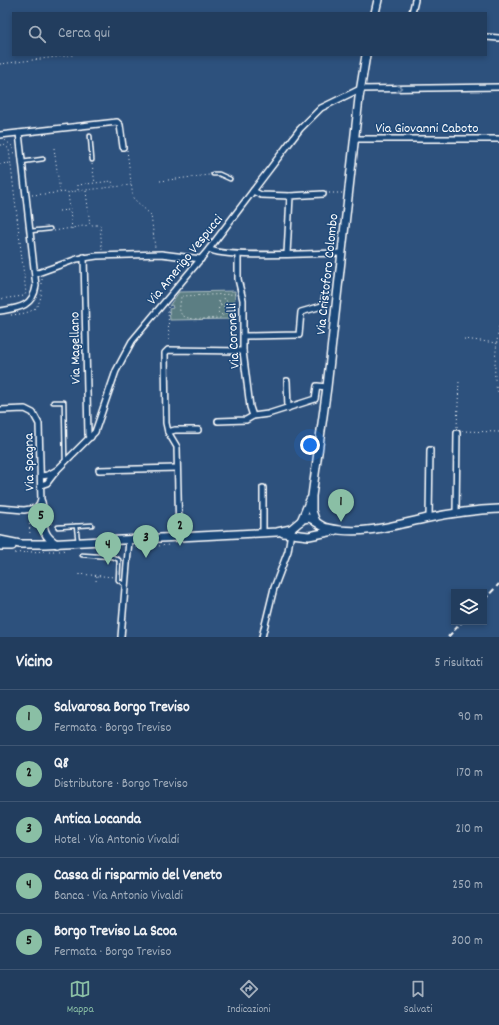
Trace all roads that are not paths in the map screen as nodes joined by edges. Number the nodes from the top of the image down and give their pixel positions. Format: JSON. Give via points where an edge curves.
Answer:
{"nodes":[{"id":1,"x":378,"y":0,"type":"edge"},
{"id":2,"x":415,"y":0,"type":"edge"},
{"id":3,"x":375,"y":12,"type":"edge"},
{"id":4,"x":412,"y":12,"type":"edge"},
{"id":5,"x":487,"y":37,"type":"edge"},
{"id":6,"x":499,"y":38,"type":"edge"},
{"id":7,"x":366,"y":56,"type":"edge"},
{"id":8,"x":499,"y":87,"type":"edge"},
{"id":9,"x":360,"y":89,"type":"junction"},
{"id":10,"x":19,"y":133,"type":"junction"},
{"id":11,"x":0,"y":135,"type":"edge"},
{"id":12,"x":90,"y":136,"type":"dead end"},
{"id":13,"x":354,"y":139,"type":"junction"},
{"id":14,"x":499,"y":139,"type":"edge"},
{"id":15,"x":125,"y":148,"type":"road end"},
{"id":16,"x":43,"y":159,"type":"dead end"},
{"id":17,"x":92,"y":161,"type":"road end"},
{"id":18,"x":22,"y":162,"type":"junction"},
{"id":19,"x":212,"y":174,"type":"road end"},
{"id":20,"x":230,"y":179,"type":"dead end"},
{"id":21,"x":252,"y":191,"type":"junction"},
{"id":22,"x":323,"y":194,"type":"road end"},
{"id":23,"x":290,"y":196,"type":"junction"},
{"id":24,"x":50,"y":229,"type":"dead end"},
{"id":25,"x":30,"y":231,"type":"junction"},
{"id":26,"x":209,"y":249,"type":"junction"},
{"id":27,"x":342,"y":253,"type":"junction"},
{"id":28,"x":287,"y":254,"type":"junction"},
{"id":29,"x":238,"y":255,"type":"junction"},
{"id":30,"x":84,"y":257,"type":"junction"},
{"id":31,"x":201,"y":259,"type":"junction"},
{"id":32,"x":35,"y":267,"type":"junction"},
{"id":33,"x":49,"y":268,"type":"junction"},
{"id":34,"x":35,"y":274,"type":"junction"},
{"id":35,"x":326,"y":293,"type":"dead end"},
{"id":36,"x":0,"y":310,"type":"edge"},
{"id":37,"x":244,"y":336,"type":"junction"},
{"id":38,"x":243,"y":351,"type":"junction"},
{"id":39,"x":287,"y":381,"type":"dead end"},
{"id":40,"x":327,"y":386,"type":"junction"},
{"id":41,"x":53,"y":402,"type":"dead end"},
{"id":42,"x":288,"y":408,"type":"junction"},
{"id":43,"x":0,"y":410,"type":"edge"},
{"id":44,"x":253,"y":416,"type":"junction"},
{"id":45,"x":218,"y":421,"type":"dead end"},
{"id":46,"x":198,"y":430,"type":"dead end"},
{"id":47,"x":168,"y":432,"type":"junction"},
{"id":48,"x":457,"y":434,"type":"dead end"},
{"id":49,"x":90,"y":438,"type":"junction"},
{"id":50,"x":430,"y":450,"type":"dead end"},
{"id":51,"x":65,"y":462,"type":"junction"},
{"id":52,"x":177,"y":468,"type":"junction"},
{"id":53,"x":57,"y":470,"type":"junction"},
{"id":54,"x":99,"y":470,"type":"dead end"},
{"id":55,"x":41,"y":476,"type":"junction"},
{"id":56,"x":41,"y":485,"type":"junction"},
{"id":57,"x":263,"y":488,"type":"dead end"},
{"id":58,"x":312,"y":496,"type":"junction"},
{"id":59,"x":41,"y":502,"type":"junction"},
{"id":60,"x":0,"y":508,"type":"edge"},
{"id":61,"x":499,"y":509,"type":"edge"},
{"id":62,"x":456,"y":513,"type":"junction"},
{"id":63,"x":429,"y":518,"type":"junction"},
{"id":64,"x":300,"y":522,"type":"junction"},
{"id":65,"x":316,"y":522,"type":"junction"},
{"id":66,"x":92,"y":525,"type":"dead end"},
{"id":67,"x":76,"y":526,"type":"junction"},
{"id":68,"x":58,"y":527,"type":"dead end"},
{"id":69,"x":340,"y":530,"type":"junction"},
{"id":70,"x":292,"y":531,"type":"junction"},
{"id":71,"x":263,"y":533,"type":"junction"},
{"id":72,"x":308,"y":536,"type":"junction"},
{"id":73,"x":179,"y":538,"type":"junction"},
{"id":74,"x":0,"y":540,"type":"edge"},
{"id":75,"x":129,"y":540,"type":"junction"},
{"id":76,"x":78,"y":543,"type":"junction"},
{"id":77,"x":26,"y":544,"type":"junction"},
{"id":78,"x":57,"y":544,"type":"junction"},
{"id":79,"x":0,"y":546,"type":"edge"},
{"id":80,"x":82,"y":555,"type":"dead end"},
{"id":81,"x":125,"y":585,"type":"junction"},
{"id":82,"x":120,"y":637,"type":"edge"},
{"id":83,"x":262,"y":637,"type":"edge"}],
"edges":[{"from":1,"to":3,"type":"street"},
{"from":2,"to":4,"type":"street"},
{"from":5,"to":6,"type":"street"},
{"from":7,"to":9,"type":"street","name":"Via Cristoforo Colombo"},
{"from":9,"to":8,"type":"street","one_way":true},
{"from":9,"to":13,"type":"street","name":"Via Cristoforo Colombo"},
{"from":9,"to":21,"type":"street","name":"Via Amerigo Vespucci","via":[[316,112]]},
{"from":10,"to":11,"type":"street"},
{"from":10,"to":15,"type":"street","via":[[117,122]]},
{"from":10,"to":18,"type":"street"},
{"from":12,"to":17,"type":"lane"},
{"from":13,"to":14,"type":"street","name":"Via Giovanni Caboto"},
{"from":13,"to":27,"type":"street","name":"Via Cristoforo Colombo"},
{"from":16,"to":18,"type":"lane"},
{"from":18,"to":25,"type":"street"},
{"from":19,"to":20,"type":"lane"},
{"from":21,"to":23,"type":"street","via":[[261,195]]},
{"from":21,"to":26,"type":"street","name":"Via Amerigo Vespucci"},
{"from":22,"to":23,"type":"street"},
{"from":23,"to":28,"type":"street"},
{"from":24,"to":25,"type":"lane"},
{"from":25,"to":32,"type":"street"},
{"from":26,"to":29,"type":"street","via":[[218,253]]},
{"from":26,"to":31,"type":"street","name":"Via Amerigo Vespucci"},
{"from":27,"to":28,"type":"street"},
{"from":27,"to":40,"type":"street","name":"Via Cristoforo Colombo"},
{"from":28,"to":29,"type":"street"},
{"from":29,"to":37,"type":"street","name":"Via Coronelli","via":[[237,274],[243,300]]},
{"from":30,"to":31,"type":"street","via":[[103,254],[161,254]]},
{"from":30,"to":33,"type":"street"},
{"from":30,"to":49,"type":"street","name":"Via Magellano"},
{"from":31,"to":49,"type":"street","name":"Via Amerigo Vespucci","via":[[127,349],[116,371],[97,428]]},
{"from":32,"to":33,"type":"street"},
{"from":32,"to":34,"type":"street"},
{"from":33,"to":34,"type":"street"},
{"from":34,"to":36,"type":"street","via":[[34,293],[28,304],[21,308]]},
{"from":35,"to":37,"type":"street","via":[[322,306],[301,312],[299,335]]},
{"from":37,"to":38,"type":"street","name":"Via Coronelli"},
{"from":38,"to":44,"type":"street","name":"Via Coronelli"},
{"from":38,"to":47,"type":"street","via":[[169,348],[165,356]]},
{"from":39,"to":42,"type":"street"},
{"from":40,"to":42,"type":"street","via":[[317,387],[314,401]]},
{"from":40,"to":58,"type":"street","name":"Via Cristoforo Colombo"},
{"from":41,"to":51,"type":"lane","via":[[64,402]]},
{"from":42,"to":44,"type":"street","via":[[262,416]]},
{"from":43,"to":55,"type":"street","name":"Via Spagna","via":[[25,409],[37,419],[40,430]]},
{"from":44,"to":45,"type":"street","via":[[246,420]]},
{"from":46,"to":47,"type":"street"},
{"from":47,"to":52,"type":"street","via":[[176,446]]},
{"from":48,"to":62,"type":"street"},
{"from":49,"to":51,"type":"street","name":"Via Amerigo Vespucci"},
{"from":50,"to":63,"type":"street"},
{"from":51,"to":53,"type":"street","name":"Via Amerigo Vespucci"},
{"from":52,"to":54,"type":"street"},
{"from":52,"to":73,"type":"street"},
{"from":53,"to":55,"type":"street"},
{"from":53,"to":56,"type":"street","name":"Via Amerigo Vespucci","via":[[49,481]]},
{"from":55,"to":56,"type":"street","name":"Via Spagna"},
{"from":56,"to":59,"type":"street","name":"Via Spagna"},
{"from":57,"to":71,"type":"street"},
{"from":58,"to":64,"type":"street","name":"Via Cristoforo Colombo"},
{"from":58,"to":65,"type":"street","name":"Via Cristoforo Colombo","via":[[312,511]]},
{"from":59,"to":60,"type":"street","name":"Via Spagna","via":[[37,508],[30,510]]},
{"from":59,"to":78,"type":"street","via":[[44,532]]},
{"from":61,"to":62,"type":"street"},
{"from":62,"to":63,"type":"street"},
{"from":63,"to":69,"type":"street","via":[[401,525]]},
{"from":64,"to":65,"type":"street","via":[[309,518]]},
{"from":64,"to":70,"type":"street"},
{"from":64,"to":72,"type":"street","via":[[300,530]]},
{"from":65,"to":69,"type":"street","via":[[324,527]]},
{"from":65,"to":72,"type":"street","via":[[317,531]]},
{"from":66,"to":67,"type":"lane"},
{"from":67,"to":68,"type":"lane"},
{"from":67,"to":76,"type":"lane"},
{"from":69,"to":72,"type":"street"},
{"from":70,"to":71,"type":"street"},
{"from":70,"to":72,"type":"street"},
{"from":70,"to":83,"type":"street"},
{"from":71,"to":73,"type":"street"},
{"from":73,"to":75,"type":"street"},
{"from":74,"to":77,"type":"street"},
{"from":75,"to":76,"type":"street"},
{"from":75,"to":81,"type":"street"},
{"from":76,"to":78,"type":"street"},
{"from":77,"to":78,"type":"street"},
{"from":77,"to":79,"type":"street"},
{"from":80,"to":81,"type":"lane","via":[[113,557],[119,560],[118,580]]},
{"from":81,"to":82,"type":"street"}]}
